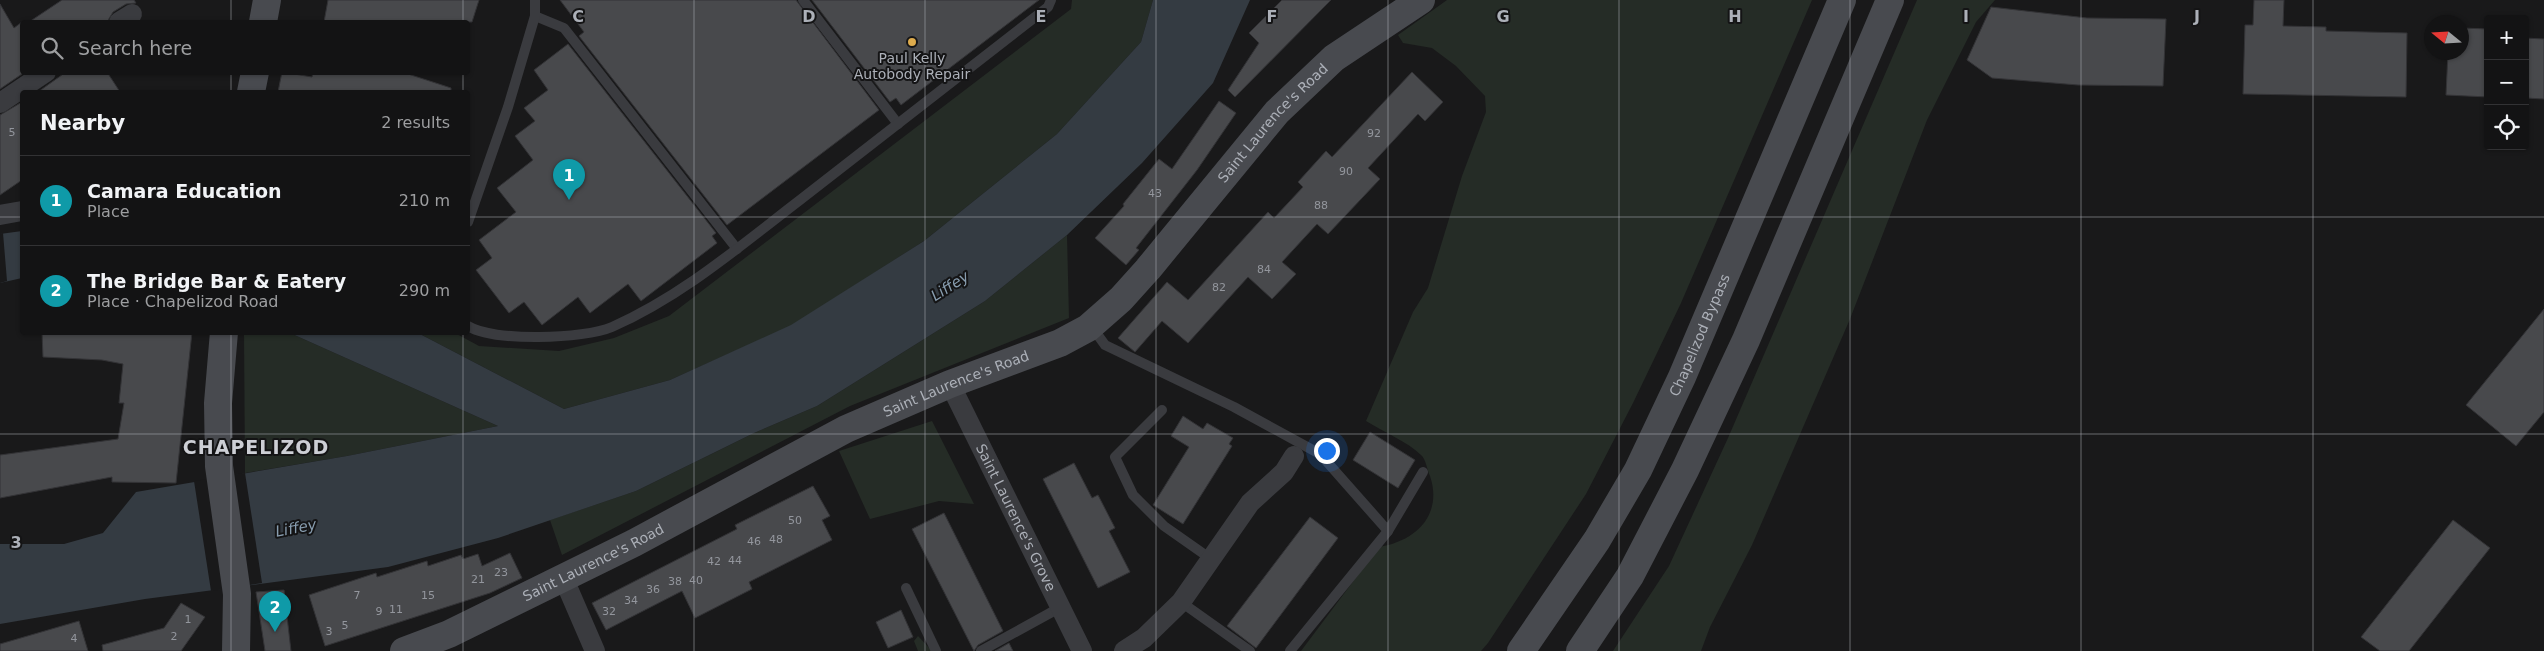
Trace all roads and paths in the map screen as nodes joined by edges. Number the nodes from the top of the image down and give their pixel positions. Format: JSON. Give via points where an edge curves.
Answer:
{"nodes":[{"id":1,"x":267,"y":0,"type":"edge"},
{"id":2,"x":534,"y":0,"type":"edge"},
{"id":3,"x":802,"y":0,"type":"edge"},
{"id":4,"x":1051,"y":0,"type":"edge"},
{"id":5,"x":1421,"y":0,"type":"edge"},
{"id":6,"x":1842,"y":0,"type":"edge"},
{"id":7,"x":1890,"y":0,"type":"edge"},
{"id":8,"x":535,"y":16,"type":"junction"},
{"id":9,"x":263,"y":20,"type":"edge"},
{"id":10,"x":42,"y":75,"type":"edge"},
{"id":11,"x":254,"y":75,"type":"edge"},
{"id":12,"x":251,"y":90,"type":"edge"},
{"id":13,"x":0,"y":103,"type":"edge"},
{"id":14,"x":898,"y":124,"type":"junction"},
{"id":15,"x":20,"y":211,"type":"edge"},
{"id":16,"x":0,"y":215,"type":"edge"},
{"id":17,"x":470,"y":216,"type":"edge"},
{"id":18,"x":737,"y":249,"type":"junction"},
{"id":19,"x":1091,"y":326,"type":"junction"},
{"id":20,"x":470,"y":327,"type":"edge"},
{"id":21,"x":224,"y":335,"type":"edge"},
{"id":22,"x":950,"y":384,"type":"junction"},
{"id":23,"x":1162,"y":410,"type":"dead end"},
{"id":24,"x":1294,"y":456,"type":"dead end"},
{"id":25,"x":1423,"y":472,"type":"dead end"},
{"id":26,"x":1388,"y":531,"type":"junction"},
{"id":27,"x":1211,"y":559,"type":"junction"},
{"id":28,"x":563,"y":577,"type":"junction"},
{"id":29,"x":906,"y":588,"type":"dead end"},
{"id":30,"x":1181,"y":602,"type":"junction"},
{"id":31,"x":1061,"y":607,"type":"junction"},
{"id":32,"x":236,"y":651,"type":"edge"},
{"id":33,"x":404,"y":651,"type":"edge"},
{"id":34,"x":595,"y":651,"type":"edge"},
{"id":35,"x":936,"y":651,"type":"edge"},
{"id":36,"x":981,"y":651,"type":"edge"},
{"id":37,"x":1082,"y":651,"type":"edge"},
{"id":38,"x":1124,"y":651,"type":"edge"},
{"id":39,"x":1250,"y":651,"type":"edge"},
{"id":40,"x":1290,"y":651,"type":"edge"},
{"id":41,"x":1521,"y":651,"type":"edge"},
{"id":42,"x":1580,"y":651,"type":"edge"}],
"edges":[{"from":1,"to":9,"type":"main road"},
{"from":2,"to":8,"type":"lane"},
{"from":3,"to":14,"type":"lane"},
{"from":4,"to":14,"type":"lane","via":[[1048,7]]},
{"from":5,"to":19,"type":"main road","name":"Saint Laurence's Road","via":[[1334,58],[1277,112],[1148,269]]},
{"from":6,"to":41,"type":"main road","name":"Chapelizod Bypass","via":[[1682,377],[1638,470],[1597,540]]},
{"from":7,"to":42,"type":"main road","via":[[1746,340],[1685,470],[1630,576]]},
{"from":8,"to":17,"type":"lane"},
{"from":8,"to":18,"type":"lane","via":[[564,28]]},
{"from":10,"to":13,"type":"street"},
{"from":11,"to":12,"type":"main road"},
{"from":14,"to":18,"type":"lane"},
{"from":15,"to":16,"type":"street"},
{"from":18,"to":20,"type":"lane","via":[[672,296],[610,328],[562,337],[512,336]]},
{"from":19,"to":22,"type":"main road","name":"Saint Laurence's Road","via":[[1060,343]]},
{"from":19,"to":26,"type":"lane","via":[[1105,345],[1234,407],[1320,454]]},
{"from":21,"to":32,"type":"main road","via":[[218,402],[219,466],[237,594]]},
{"from":22,"to":28,"type":"main road","name":"Saint Laurence's Road","via":[[846,429],[634,543]]},
{"from":22,"to":31,"type":"street","name":"Saint Laurence's Grove"},
{"from":23,"to":27,"type":"lane","via":[[1116,457],[1133,495],[1164,526]]},
{"from":24,"to":27,"type":"street","via":[[1284,472],[1250,503]]},
{"from":25,"to":26,"type":"lane"},
{"from":26,"to":40,"type":"lane"},
{"from":27,"to":30,"type":"street"},
{"from":28,"to":33,"type":"main road","name":"Saint Laurence's Road","via":[[449,634]]},
{"from":28,"to":34,"type":"street"},
{"from":29,"to":35,"type":"lane"},
{"from":30,"to":38,"type":"street","via":[[1144,638]]},
{"from":30,"to":39,"type":"lane"},
{"from":31,"to":36,"type":"lane"},
{"from":31,"to":37,"type":"street","name":"Saint Laurence's Grove"}]}
